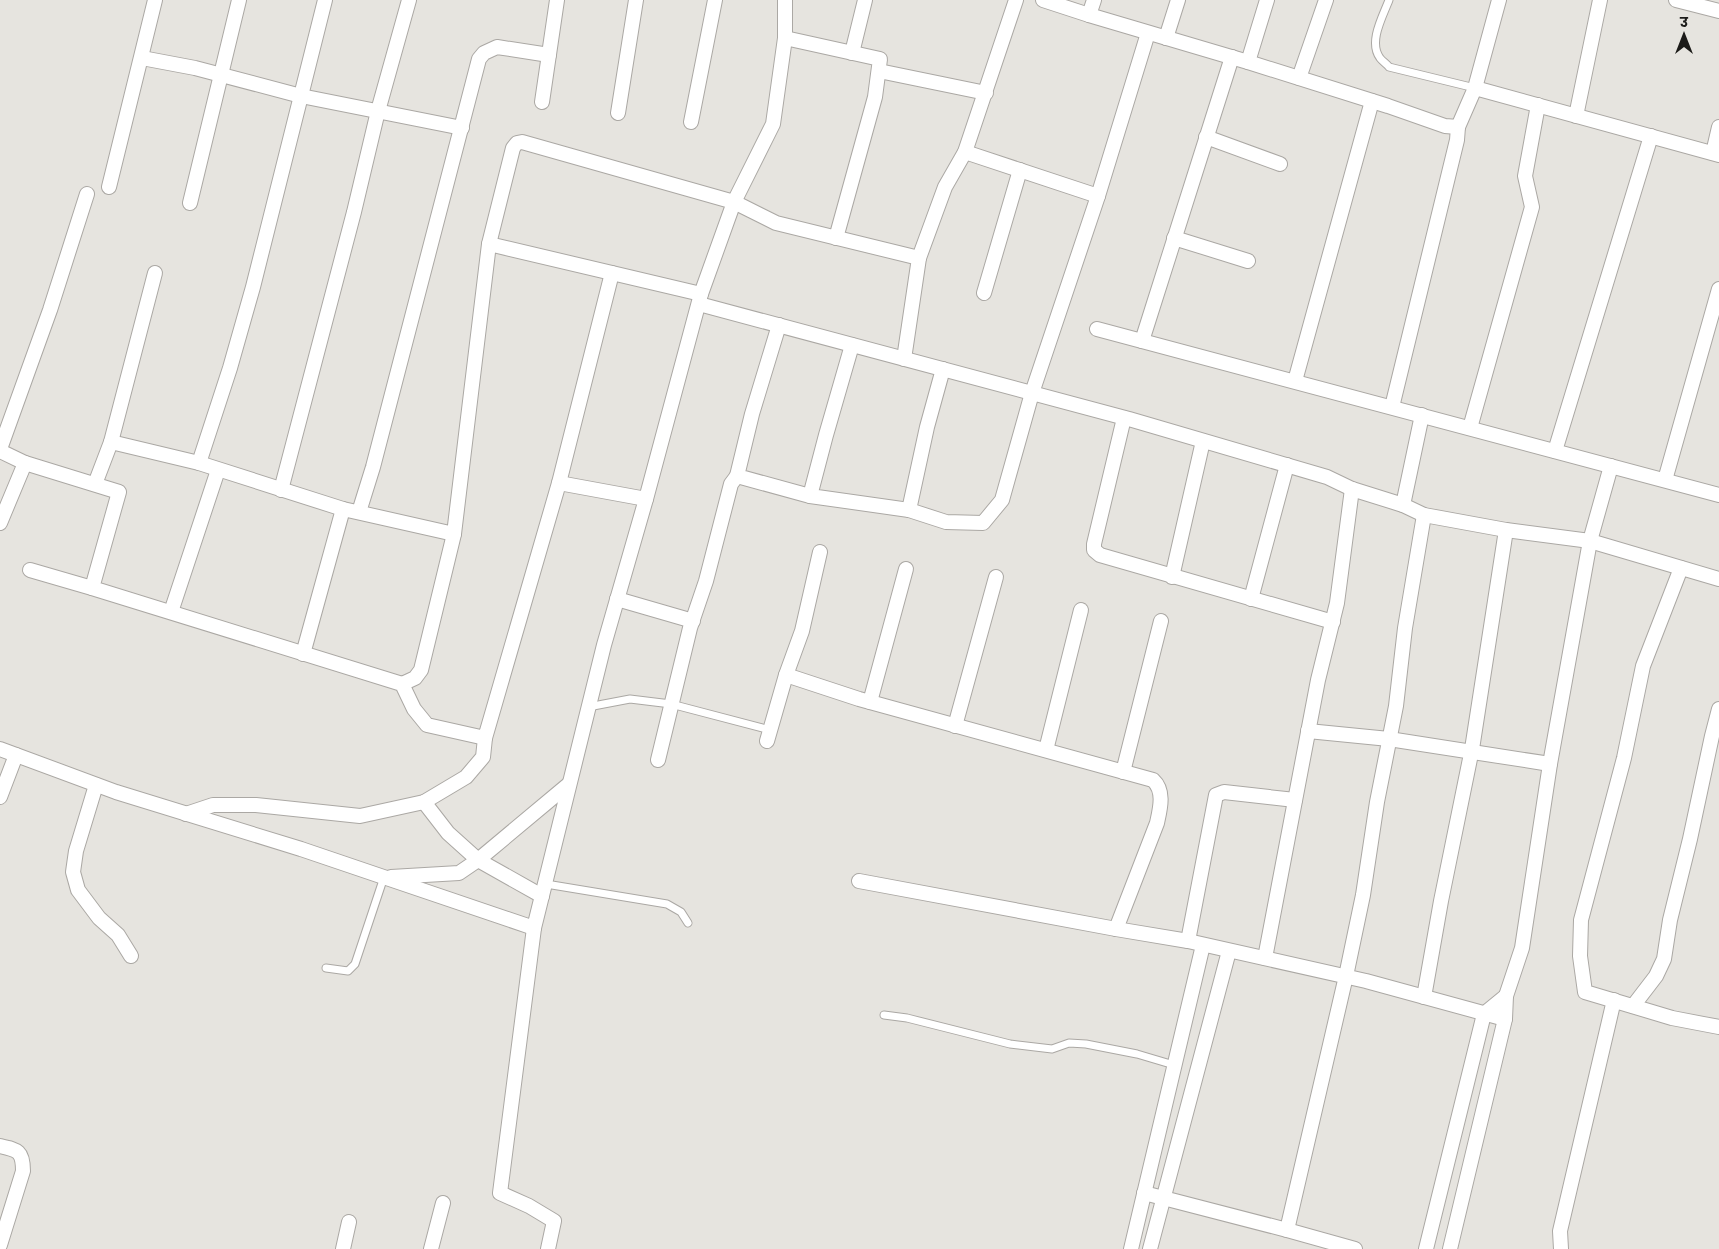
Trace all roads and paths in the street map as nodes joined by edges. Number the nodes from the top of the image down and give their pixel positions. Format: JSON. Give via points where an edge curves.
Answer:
{"nodes":[{"id":1,"x":155,"y":0,"type":"edge"},
{"id":2,"x":239,"y":0,"type":"edge"},
{"id":3,"x":325,"y":0,"type":"edge"},
{"id":4,"x":409,"y":0,"type":"edge"},
{"id":5,"x":557,"y":0,"type":"edge"},
{"id":6,"x":636,"y":0,"type":"edge"},
{"id":7,"x":715,"y":0,"type":"edge"},
{"id":8,"x":786,"y":0,"type":"edge"},
{"id":9,"x":864,"y":0,"type":"edge"},
{"id":10,"x":1016,"y":0,"type":"edge"},
{"id":11,"x":1043,"y":0,"type":"edge"},
{"id":12,"x":1094,"y":0,"type":"edge"},
{"id":13,"x":1178,"y":0,"type":"edge"},
{"id":14,"x":1267,"y":0,"type":"edge"},
{"id":15,"x":1326,"y":0,"type":"edge"},
{"id":16,"x":1389,"y":0,"type":"edge"},
{"id":17,"x":1499,"y":0,"type":"edge"},
{"id":18,"x":1600,"y":0,"type":"edge"},
{"id":19,"x":1676,"y":0,"type":"edge"},
{"id":20,"x":1719,"y":11,"type":"edge"},
{"id":21,"x":1089,"y":15,"type":"junction"},
{"id":22,"x":1148,"y":33,"type":"junction"},
{"id":23,"x":785,"y":38,"type":"junction"},
{"id":24,"x":1166,"y":38,"type":"junction"},
{"id":25,"x":852,"y":53,"type":"junction"},
{"id":26,"x":549,"y":55,"type":"junction"},
{"id":27,"x":142,"y":58,"type":"junction"},
{"id":28,"x":1232,"y":58,"type":"junction"},
{"id":29,"x":1248,"y":62,"type":"junction"},
{"id":30,"x":879,"y":71,"type":"junction"},
{"id":31,"x":220,"y":75,"type":"junction"},
{"id":32,"x":1299,"y":78,"type":"junction"},
{"id":33,"x":1476,"y":88,"type":"junction"},
{"id":34,"x":986,"y":93,"type":"junction"},
{"id":35,"x":301,"y":96,"type":"junction"},
{"id":36,"x":1372,"y":101,"type":"junction"},
{"id":37,"x":542,"y":102,"type":"dead end"},
{"id":38,"x":1538,"y":105,"type":"junction"},
{"id":39,"x":378,"y":111,"type":"junction"},
{"id":40,"x":618,"y":113,"type":"dead end"},
{"id":41,"x":1576,"y":116,"type":"junction"},
{"id":42,"x":691,"y":122,"type":"dead end"},
{"id":43,"x":1458,"y":127,"type":"junction"},
{"id":44,"x":1719,"y":127,"type":"edge"},
{"id":45,"x":462,"y":128,"type":"junction"},
{"id":46,"x":1651,"y":136,"type":"junction"},
{"id":47,"x":1206,"y":137,"type":"junction"},
{"id":48,"x":965,"y":152,"type":"junction"},
{"id":49,"x":1716,"y":154,"type":"edge"},
{"id":50,"x":1280,"y":164,"type":"dead end"},
{"id":51,"x":1020,"y":170,"type":"junction"},
{"id":52,"x":109,"y":187,"type":"dead end"},
{"id":53,"x":87,"y":194,"type":"dead end"},
{"id":54,"x":1098,"y":196,"type":"junction"},
{"id":55,"x":734,"y":202,"type":"junction"},
{"id":56,"x":190,"y":203,"type":"dead end"},
{"id":57,"x":836,"y":238,"type":"junction"},
{"id":58,"x":1174,"y":238,"type":"junction"},
{"id":59,"x":488,"y":244,"type":"junction"},
{"id":60,"x":920,"y":258,"type":"junction"},
{"id":61,"x":1248,"y":261,"type":"dead end"},
{"id":62,"x":155,"y":273,"type":"dead end"},
{"id":63,"x":612,"y":273,"type":"junction"},
{"id":64,"x":1719,"y":289,"type":"edge"},
{"id":65,"x":984,"y":293,"type":"dead end"},
{"id":66,"x":700,"y":299,"type":"junction"},
{"id":67,"x":779,"y":325,"type":"junction"},
{"id":68,"x":1097,"y":328,"type":"dead end"},
{"id":69,"x":1142,"y":340,"type":"junction"},
{"id":70,"x":852,"y":345,"type":"junction"},
{"id":71,"x":904,"y":359,"type":"junction"},
{"id":72,"x":942,"y":369,"type":"junction"},
{"id":73,"x":1295,"y":381,"type":"junction"},
{"id":74,"x":1032,"y":393,"type":"junction"},
{"id":75,"x":1392,"y":407,"type":"junction"},
{"id":76,"x":1422,"y":415,"type":"junction"},
{"id":77,"x":1124,"y":418,"type":"junction"},
{"id":78,"x":1470,"y":428,"type":"junction"},
{"id":79,"x":1203,"y":441,"type":"junction"},
{"id":80,"x":111,"y":442,"type":"junction"},
{"id":81,"x":0,"y":450,"type":"edge"},
{"id":82,"x":1555,"y":451,"type":"junction"},
{"id":83,"x":25,"y":463,"type":"junction"},
{"id":84,"x":199,"y":464,"type":"junction"},
{"id":85,"x":1287,"y":466,"type":"junction"},
{"id":86,"x":1611,"y":466,"type":"junction"},
{"id":87,"x":218,"y":470,"type":"junction"},
{"id":88,"x":737,"y":476,"type":"junction"},
{"id":89,"x":1665,"y":480,"type":"junction"},
{"id":90,"x":559,"y":483,"type":"junction"},
{"id":91,"x":95,"y":484,"type":"junction"},
{"id":92,"x":1352,"y":489,"type":"junction"},
{"id":93,"x":281,"y":490,"type":"junction"},
{"id":94,"x":1719,"y":495,"type":"edge"},
{"id":95,"x":810,"y":496,"type":"junction"},
{"id":96,"x":646,"y":499,"type":"junction"},
{"id":97,"x":1403,"y":505,"type":"junction"},
{"id":98,"x":344,"y":509,"type":"junction"},
{"id":99,"x":909,"y":510,"type":"junction"},
{"id":100,"x":359,"y":512,"type":"junction"},
{"id":101,"x":1424,"y":515,"type":"junction"},
{"id":102,"x":0,"y":523,"type":"edge"},
{"id":103,"x":1506,"y":530,"type":"junction"},
{"id":104,"x":454,"y":534,"type":"junction"},
{"id":105,"x":1590,"y":542,"type":"junction"},
{"id":106,"x":820,"y":552,"type":"dead end"},
{"id":107,"x":1680,"y":568,"type":"junction"},
{"id":108,"x":906,"y":569,"type":"dead end"},
{"id":109,"x":30,"y":570,"type":"dead end"},
{"id":110,"x":996,"y":577,"type":"dead end"},
{"id":111,"x":1172,"y":577,"type":"junction"},
{"id":112,"x":1719,"y":580,"type":"edge"},
{"id":113,"x":92,"y":588,"type":"junction"},
{"id":114,"x":617,"y":599,"type":"junction"},
{"id":115,"x":1251,"y":599,"type":"junction"},
{"id":116,"x":1081,"y":610,"type":"dead end"},
{"id":117,"x":171,"y":612,"type":"junction"},
{"id":118,"x":693,"y":621,"type":"junction"},
{"id":119,"x":1161,"y":621,"type":"dead end"},
{"id":120,"x":1333,"y":622,"type":"junction"},
{"id":121,"x":303,"y":654,"type":"junction"},
{"id":122,"x":786,"y":675,"type":"junction"},
{"id":123,"x":402,"y":684,"type":"junction"},
{"id":124,"x":870,"y":702,"type":"junction"},
{"id":125,"x":671,"y":704,"type":"junction"},
{"id":126,"x":588,"y":707,"type":"junction"},
{"id":127,"x":1719,"y":709,"type":"edge"},
{"id":128,"x":955,"y":726,"type":"junction"},
{"id":129,"x":1308,"y":731,"type":"junction"},
{"id":130,"x":768,"y":735,"type":"joint"},
{"id":131,"x":484,"y":738,"type":"junction"},
{"id":132,"x":1389,"y":739,"type":"junction"},
{"id":133,"x":0,"y":750,"type":"edge"},
{"id":134,"x":1046,"y":750,"type":"junction"},
{"id":135,"x":1471,"y":752,"type":"junction"},
{"id":136,"x":16,"y":755,"type":"junction"},
{"id":137,"x":658,"y":760,"type":"dead end"},
{"id":138,"x":1550,"y":764,"type":"junction"},
{"id":139,"x":1123,"y":772,"type":"junction"},
{"id":140,"x":569,"y":784,"type":"junction"},
{"id":141,"x":96,"y":785,"type":"junction"},
{"id":142,"x":0,"y":797,"type":"edge"},
{"id":143,"x":1295,"y":800,"type":"junction"},
{"id":144,"x":424,"y":802,"type":"junction"},
{"id":145,"x":186,"y":814,"type":"junction"},
{"id":146,"x":478,"y":860,"type":"junction"},
{"id":147,"x":384,"y":877,"type":"junction"},
{"id":148,"x":858,"y":881,"type":"dead end"},
{"id":149,"x":544,"y":890,"type":"junction"},
{"id":150,"x":688,"y":923,"type":"dead end"},
{"id":151,"x":534,"y":928,"type":"junction"},
{"id":152,"x":1116,"y":930,"type":"junction"},
{"id":153,"x":1188,"y":941,"type":"junction"},
{"id":154,"x":1203,"y":945,"type":"junction"},
{"id":155,"x":1230,"y":951,"type":"junction"},
{"id":156,"x":131,"y":956,"type":"dead end"},
{"id":157,"x":1265,"y":958,"type":"junction"},
{"id":158,"x":326,"y":968,"type":"dead end"},
{"id":159,"x":1346,"y":976,"type":"junction"},
{"id":160,"x":1506,"y":996,"type":"junction"},
{"id":161,"x":1424,"y":997,"type":"junction"},
{"id":162,"x":1614,"y":1000,"type":"junction"},
{"id":163,"x":1633,"y":1006,"type":"junction"},
{"id":164,"x":1484,"y":1014,"type":"junction"},
{"id":165,"x":884,"y":1015,"type":"dead end"},
{"id":166,"x":1505,"y":1019,"type":"junction"},
{"id":167,"x":1719,"y":1027,"type":"edge"},
{"id":168,"x":1174,"y":1065,"type":"junction"},
{"id":169,"x":0,"y":1146,"type":"edge"},
{"id":170,"x":1144,"y":1193,"type":"junction"},
{"id":171,"x":1164,"y":1198,"type":"junction"},
{"id":172,"x":443,"y":1203,"type":"dead end"},
{"id":173,"x":349,"y":1222,"type":"dead end"},
{"id":174,"x":1287,"y":1230,"type":"junction"},
{"id":175,"x":0,"y":1245,"type":"edge"},
{"id":176,"x":342,"y":1249,"type":"edge"},
{"id":177,"x":432,"y":1249,"type":"edge"},
{"id":178,"x":548,"y":1249,"type":"edge"},
{"id":179,"x":1131,"y":1249,"type":"edge"},
{"id":180,"x":1150,"y":1249,"type":"edge"},
{"id":181,"x":1354,"y":1249,"type":"edge"},
{"id":182,"x":1426,"y":1249,"type":"edge"},
{"id":183,"x":1450,"y":1249,"type":"edge"},
{"id":184,"x":1561,"y":1249,"type":"edge"}],
"edges":[{"from":1,"to":27,"type":"street"},
{"from":2,"to":31,"type":"street"},
{"from":3,"to":35,"type":"street"},
{"from":4,"to":39,"type":"street"},
{"from":5,"to":26,"type":"street"},
{"from":6,"to":40,"type":"street"},
{"from":7,"to":42,"type":"street"},
{"from":8,"to":23,"type":"street"},
{"from":9,"to":25,"type":"street"},
{"from":10,"to":34,"type":"street"},
{"from":11,"to":21,"type":"street"},
{"from":12,"to":21,"type":"street"},
{"from":13,"to":24,"type":"street"},
{"from":14,"to":29,"type":"street"},
{"from":15,"to":32,"type":"street"},
{"from":16,"to":33,"type":"lane","via":[[1376,36],[1380,58],[1389,67]]},
{"from":17,"to":33,"type":"street"},
{"from":18,"to":41,"type":"street"},
{"from":19,"to":20,"type":"street"},
{"from":21,"to":22,"type":"street"},
{"from":22,"to":24,"type":"street"},
{"from":22,"to":54,"type":"street"},
{"from":23,"to":25,"type":"street"},
{"from":23,"to":55,"type":"street","via":[[774,124]]},
{"from":24,"to":28,"type":"street"},
{"from":25,"to":30,"type":"street","via":[[880,59]]},
{"from":26,"to":37,"type":"street"},
{"from":26,"to":45,"type":"street","via":[[497,47],[484,53],[479,60]]},
{"from":27,"to":31,"type":"street"},
{"from":27,"to":52,"type":"street"},
{"from":28,"to":29,"type":"street"},
{"from":28,"to":47,"type":"street"},
{"from":29,"to":32,"type":"street"},
{"from":30,"to":34,"type":"street"},
{"from":30,"to":57,"type":"street","via":[[875,97]]},
{"from":31,"to":35,"type":"street"},
{"from":31,"to":56,"type":"street"},
{"from":32,"to":36,"type":"street"},
{"from":33,"to":38,"type":"street"},
{"from":33,"to":43,"type":"street"},
{"from":34,"to":48,"type":"street"},
{"from":35,"to":39,"type":"street"},
{"from":35,"to":84,"type":"street","via":[[253,287]]},
{"from":36,"to":43,"type":"street","via":[[1445,126]]},
{"from":36,"to":73,"type":"street"},
{"from":38,"to":41,"type":"street"},
{"from":38,"to":78,"type":"street","via":[[1525,176],[1532,207]]},
{"from":39,"to":45,"type":"street"},
{"from":39,"to":93,"type":"street"},
{"from":41,"to":46,"type":"street"},
{"from":43,"to":75,"type":"street"},
{"from":44,"to":49,"type":"street"},
{"from":45,"to":100,"type":"street"},
{"from":46,"to":49,"type":"street"},
{"from":46,"to":82,"type":"street"},
{"from":47,"to":50,"type":"street"},
{"from":47,"to":58,"type":"street"},
{"from":48,"to":51,"type":"street"},
{"from":48,"to":60,"type":"street","via":[[945,187]]},
{"from":51,"to":54,"type":"street"},
{"from":51,"to":65,"type":"street"},
{"from":53,"to":81,"type":"street"},
{"from":54,"to":74,"type":"street"},
{"from":55,"to":57,"type":"street","via":[[776,223]]},
{"from":55,"to":59,"type":"street","via":[[522,142],[516,143]]},
{"from":55,"to":66,"type":"street"},
{"from":57,"to":60,"type":"street"},
{"from":58,"to":61,"type":"street"},
{"from":58,"to":69,"type":"street"},
{"from":59,"to":63,"type":"street"},
{"from":59,"to":104,"type":"street"},
{"from":60,"to":71,"type":"street"},
{"from":62,"to":80,"type":"street"},
{"from":63,"to":66,"type":"street"},
{"from":63,"to":90,"type":"street"},
{"from":64,"to":89,"type":"street"},
{"from":66,"to":67,"type":"street"},
{"from":66,"to":96,"type":"street"},
{"from":67,"to":70,"type":"street"},
{"from":67,"to":88,"type":"street"},
{"from":68,"to":69,"type":"street"},
{"from":69,"to":73,"type":"street"},
{"from":70,"to":71,"type":"street"},
{"from":70,"to":95,"type":"street"},
{"from":71,"to":72,"type":"street"},
{"from":72,"to":74,"type":"street"},
{"from":72,"to":99,"type":"street"},
{"from":73,"to":75,"type":"street"},
{"from":74,"to":77,"type":"street"},
{"from":74,"to":99,"type":"street","via":[[1002,500],[983,523],[946,522]]},
{"from":75,"to":76,"type":"street"},
{"from":76,"to":78,"type":"street"},
{"from":76,"to":97,"type":"street"},
{"from":77,"to":79,"type":"street"},
{"from":77,"to":111,"type":"street","via":[[1094,550],[1100,556]]},
{"from":78,"to":82,"type":"street"},
{"from":79,"to":85,"type":"street"},
{"from":79,"to":111,"type":"street"},
{"from":80,"to":84,"type":"street"},
{"from":80,"to":91,"type":"street"},
{"from":81,"to":83,"type":"street"},
{"from":82,"to":86,"type":"street"},
{"from":83,"to":91,"type":"street"},
{"from":83,"to":102,"type":"street"},
{"from":84,"to":87,"type":"street"},
{"from":85,"to":92,"type":"street"},
{"from":85,"to":115,"type":"street"},
{"from":86,"to":89,"type":"street"},
{"from":86,"to":105,"type":"street"},
{"from":87,"to":93,"type":"street"},
{"from":87,"to":117,"type":"street"},
{"from":88,"to":95,"type":"street"},
{"from":88,"to":118,"type":"street","via":[[730,484]]},
{"from":89,"to":94,"type":"street"},
{"from":90,"to":96,"type":"street"},
{"from":90,"to":131,"type":"street"},
{"from":91,"to":113,"type":"street","via":[[119,492]]},
{"from":92,"to":97,"type":"street"},
{"from":92,"to":120,"type":"street"},
{"from":93,"to":98,"type":"street"},
{"from":95,"to":99,"type":"street"},
{"from":96,"to":114,"type":"street"},
{"from":97,"to":101,"type":"street"},
{"from":98,"to":100,"type":"street"},
{"from":98,"to":121,"type":"street"},
{"from":100,"to":104,"type":"street"},
{"from":101,"to":103,"type":"street"},
{"from":101,"to":132,"type":"street"},
{"from":103,"to":105,"type":"street"},
{"from":103,"to":135,"type":"street"},
{"from":104,"to":123,"type":"street","via":[[421,670],[415,678]]},
{"from":105,"to":107,"type":"street"},
{"from":105,"to":138,"type":"street"},
{"from":106,"to":122,"type":"street","via":[[802,631]]},
{"from":107,"to":112,"type":"street"},
{"from":107,"to":162,"type":"street","via":[[1643,666],[1624,758],[1581,920],[1580,956],[1585,992]]},
{"from":108,"to":124,"type":"street"},
{"from":109,"to":113,"type":"street"},
{"from":110,"to":128,"type":"street"},
{"from":111,"to":115,"type":"street"},
{"from":113,"to":117,"type":"street"},
{"from":114,"to":118,"type":"street"},
{"from":114,"to":126,"type":"street"},
{"from":115,"to":120,"type":"street"},
{"from":116,"to":134,"type":"street"},
{"from":117,"to":121,"type":"street"},
{"from":118,"to":125,"type":"street"},
{"from":119,"to":139,"type":"street"},
{"from":120,"to":129,"type":"street"},
{"from":121,"to":123,"type":"street"},
{"from":122,"to":124,"type":"street"},
{"from":122,"to":130,"type":"street"},
{"from":123,"to":131,"type":"street","via":[[414,709],[427,725]]},
{"from":124,"to":128,"type":"street"},
{"from":125,"to":126,"type":"lane","via":[[630,699]]},
{"from":125,"to":130,"type":"lane"},
{"from":125,"to":137,"type":"street"},
{"from":126,"to":140,"type":"street"},
{"from":127,"to":163,"type":"street","via":[[1670,920],[1664,960]]},
{"from":128,"to":134,"type":"street"},
{"from":129,"to":132,"type":"street"},
{"from":129,"to":143,"type":"street"},
{"from":131,"to":144,"type":"street","via":[[483,757],[466,777]]},
{"from":132,"to":135,"type":"street"},
{"from":132,"to":159,"type":"street"},
{"from":133,"to":136,"type":"street"},
{"from":134,"to":139,"type":"street"},
{"from":135,"to":138,"type":"street"},
{"from":135,"to":161,"type":"street"},
{"from":136,"to":141,"type":"street"},
{"from":136,"to":142,"type":"street"},
{"from":138,"to":160,"type":"street","via":[[1522,948]]},
{"from":139,"to":152,"type":"street","via":[[1153,780],[1159,786],[1160,810]]},
{"from":140,"to":146,"type":"street"},
{"from":140,"to":149,"type":"street"},
{"from":141,"to":145,"type":"street"},
{"from":141,"to":156,"type":"street","via":[[73,872],[78,890]]},
{"from":143,"to":153,"type":"street","via":[[1224,792],[1216,795]]},
{"from":143,"to":157,"type":"street"},
{"from":144,"to":145,"type":"street","via":[[360,816],[256,805],[212,804]]},
{"from":144,"to":146,"type":"street","via":[[448,832]]},
{"from":145,"to":147,"type":"street"},
{"from":146,"to":147,"type":"street","via":[[459,873]]},
{"from":146,"to":149,"type":"street"},
{"from":147,"to":151,"type":"street"},
{"from":147,"to":158,"type":"lane","via":[[355,964],[348,971]]},
{"from":148,"to":152,"type":"street"},
{"from":149,"to":150,"type":"lane","via":[[667,904],[681,912]]},
{"from":149,"to":151,"type":"street"},
{"from":151,"to":178,"type":"street","via":[[500,1193],[554,1221]]},
{"from":152,"to":153,"type":"street"},
{"from":153,"to":154,"type":"street"},
{"from":154,"to":155,"type":"street"},
{"from":154,"to":168,"type":"street"},
{"from":155,"to":157,"type":"street"},
{"from":155,"to":171,"type":"street"},
{"from":157,"to":159,"type":"street"},
{"from":159,"to":161,"type":"street"},
{"from":159,"to":174,"type":"street"},
{"from":160,"to":164,"type":"street"},
{"from":160,"to":166,"type":"street"},
{"from":161,"to":164,"type":"street"},
{"from":162,"to":163,"type":"street"},
{"from":162,"to":184,"type":"street","via":[[1560,1231]]},
{"from":163,"to":167,"type":"street"},
{"from":164,"to":166,"type":"street"},
{"from":164,"to":182,"type":"street"},
{"from":165,"to":168,"type":"lane","via":[[1010,1044],[1052,1049],[1086,1044]]},
{"from":166,"to":183,"type":"street"},
{"from":168,"to":170,"type":"street"},
{"from":169,"to":175,"type":"street","via":[[14,1149],[23,1160],[23,1171]]},
{"from":170,"to":171,"type":"street"},
{"from":170,"to":179,"type":"street"},
{"from":171,"to":174,"type":"street"},
{"from":171,"to":180,"type":"street"},
{"from":172,"to":177,"type":"street"},
{"from":173,"to":176,"type":"street"},
{"from":174,"to":181,"type":"street"}]}
